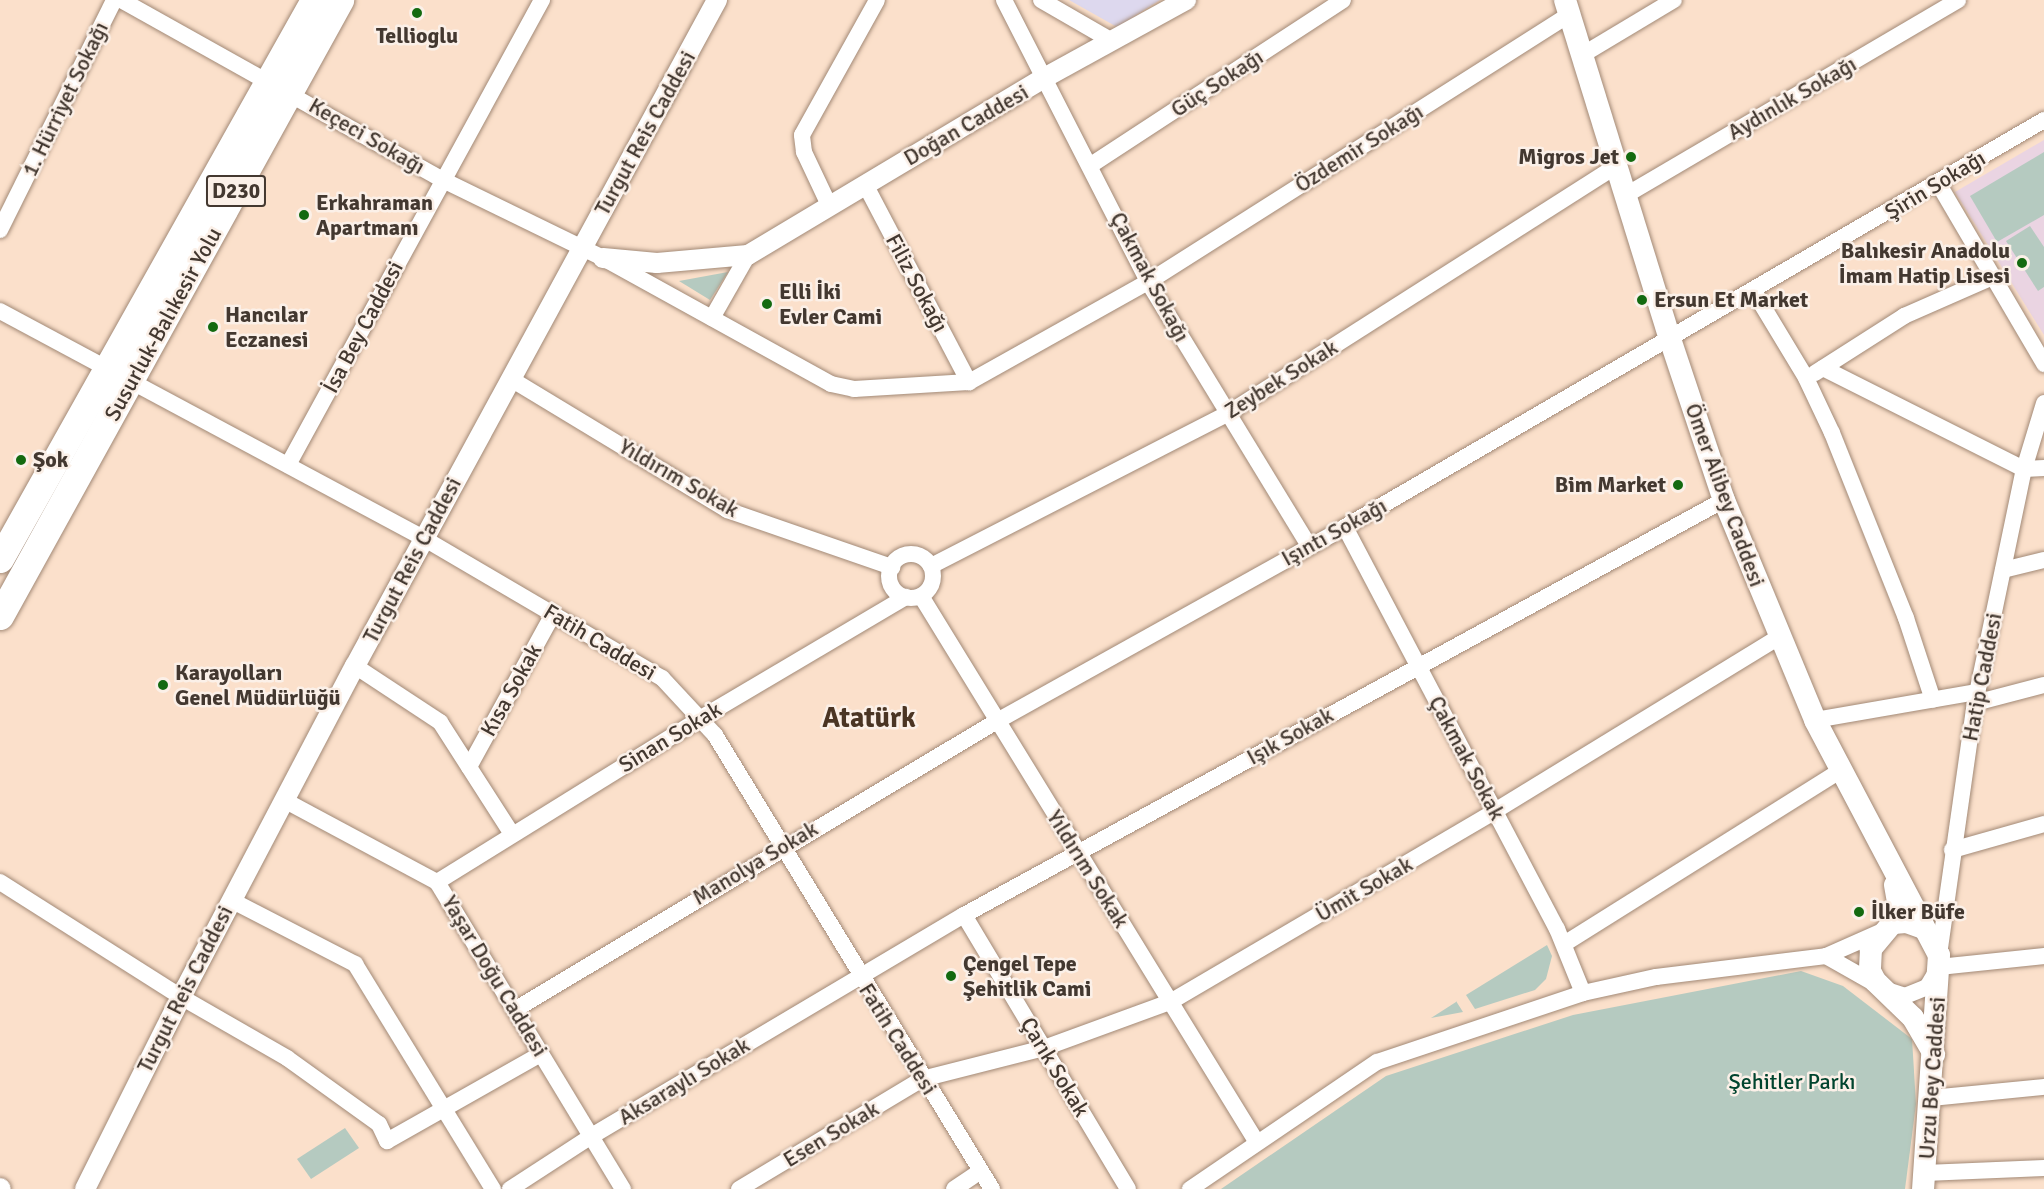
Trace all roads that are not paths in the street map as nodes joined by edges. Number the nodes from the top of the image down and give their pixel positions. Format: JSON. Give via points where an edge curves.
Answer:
{"nodes":[{"id":1,"x":114,"y":0,"type":"edge"},
{"id":2,"x":121,"y":0,"type":"edge"},
{"id":3,"x":315,"y":0,"type":"edge"},
{"id":4,"x":340,"y":0,"type":"edge"},
{"id":5,"x":542,"y":0,"type":"edge"},
{"id":6,"x":717,"y":0,"type":"edge"},
{"id":7,"x":878,"y":0,"type":"edge"},
{"id":8,"x":1004,"y":0,"type":"edge"},
{"id":9,"x":1041,"y":0,"type":"edge"},
{"id":10,"x":1186,"y":0,"type":"edge"},
{"id":11,"x":1343,"y":0,"type":"edge"},
{"id":12,"x":1674,"y":0,"type":"edge"},
{"id":13,"x":1958,"y":0,"type":"edge"},
{"id":14,"x":1568,"y":7,"type":"edge"},
{"id":15,"x":1112,"y":41,"type":"junction"},
{"id":16,"x":1582,"y":55,"type":"junction"},
{"id":17,"x":1046,"y":77,"type":"junction"},
{"id":18,"x":280,"y":87,"type":"junction"},
{"id":19,"x":2044,"y":120,"type":"edge"},
{"id":20,"x":1091,"y":165,"type":"junction"},
{"id":21,"x":1616,"y":166,"type":"junction"},
{"id":22,"x":443,"y":180,"type":"junction"},
{"id":23,"x":1938,"y":183,"type":"junction"},
{"id":24,"x":865,"y":184,"type":"junction"},
{"id":25,"x":1626,"y":195,"type":"junction"},
{"id":26,"x":829,"y":205,"type":"junction"},
{"id":27,"x":0,"y":230,"type":"edge"},
{"id":28,"x":583,"y":248,"type":"junction"},
{"id":29,"x":748,"y":255,"type":"junction"},
{"id":30,"x":603,"y":258,"type":"junction"},
{"id":31,"x":1993,"y":278,"type":"junction"},
{"id":32,"x":1148,"y":282,"type":"junction"},
{"id":33,"x":1753,"y":290,"type":"junction"},
{"id":34,"x":0,"y":311,"type":"edge"},
{"id":35,"x":712,"y":318,"type":"junction"},
{"id":36,"x":1670,"y":339,"type":"junction"},
{"id":37,"x":2044,"y":364,"type":"edge"},
{"id":38,"x":1823,"y":368,"type":"junction"},
{"id":39,"x":107,"y":370,"type":"junction"},
{"id":40,"x":1806,"y":378,"type":"junction"},
{"id":41,"x":511,"y":379,"type":"junction"},
{"id":42,"x":132,"y":381,"type":"junction"},
{"id":43,"x":969,"y":382,"type":"junction"},
{"id":44,"x":2044,"y":403,"type":"edge"},
{"id":45,"x":1227,"y":414,"type":"junction"},
{"id":46,"x":288,"y":465,"type":"junction"},
{"id":47,"x":2044,"y":468,"type":"edge"},
{"id":48,"x":2024,"y":469,"type":"junction"},
{"id":49,"x":1724,"y":500,"type":"junction"},
{"id":50,"x":1345,"y":527,"type":"junction"},
{"id":51,"x":423,"y":538,"type":"junction"},
{"id":52,"x":1310,"y":546,"type":"junction"},
{"id":53,"x":0,"y":559,"type":"edge"},
{"id":54,"x":2044,"y":560,"type":"edge"},
{"id":55,"x":931,"y":566,"type":"junction"},
{"id":56,"x":892,"y":567,"type":"junction"},
{"id":57,"x":2004,"y":570,"type":"junction"},
{"id":58,"x":913,"y":596,"type":"junction"},
{"id":59,"x":553,"y":614,"type":"junction"},
{"id":60,"x":0,"y":616,"type":"edge"},
{"id":61,"x":1779,"y":637,"type":"junction"},
{"id":62,"x":1418,"y":665,"type":"junction"},
{"id":63,"x":355,"y":666,"type":"junction"},
{"id":64,"x":2044,"y":685,"type":"edge"},
{"id":65,"x":1976,"y":698,"type":"junction"},
{"id":66,"x":1933,"y":700,"type":"junction"},
{"id":67,"x":701,"y":718,"type":"junction"},
{"id":68,"x":1815,"y":720,"type":"junction"},
{"id":69,"x":997,"y":721,"type":"junction"},
{"id":70,"x":469,"y":767,"type":"junction"},
{"id":71,"x":1840,"y":771,"type":"junction"},
{"id":72,"x":284,"y":800,"type":"junction"},
{"id":73,"x":1495,"y":811,"type":"junction"},
{"id":74,"x":2043,"y":829,"type":"edge"},
{"id":75,"x":512,"y":834,"type":"junction"},
{"id":76,"x":783,"y":846,"type":"junction"},
{"id":77,"x":1952,"y":850,"type":"junction"},
{"id":78,"x":1078,"y":852,"type":"junction"},
{"id":79,"x":1893,"y":871,"type":"junction"},
{"id":80,"x":0,"y":882,"type":"edge"},
{"id":81,"x":437,"y":882,"type":"junction"},
{"id":82,"x":231,"y":900,"type":"junction"},
{"id":83,"x":964,"y":915,"type":"junction"},
{"id":84,"x":1884,"y":931,"type":"junction"},
{"id":85,"x":1925,"y":932,"type":"junction"},
{"id":86,"x":1564,"y":944,"type":"junction"},
{"id":87,"x":1826,"y":956,"type":"junction"},
{"id":88,"x":2044,"y":956,"type":"edge"},
{"id":89,"x":1939,"y":961,"type":"junction"},
{"id":90,"x":859,"y":976,"type":"junction"},
{"id":91,"x":1884,"y":989,"type":"junction"},
{"id":92,"x":1583,"y":993,"type":"junction"},
{"id":93,"x":181,"y":997,"type":"junction"},
{"id":94,"x":1170,"y":1002,"type":"junction"},
{"id":95,"x":516,"y":1009,"type":"junction"},
{"id":96,"x":1044,"y":1048,"type":"junction"},
{"id":97,"x":541,"y":1054,"type":"junction"},
{"id":98,"x":1934,"y":1054,"type":"junction"},
{"id":99,"x":922,"y":1079,"type":"junction"},
{"id":100,"x":2044,"y":1087,"type":"edge"},
{"id":101,"x":1931,"y":1098,"type":"junction"},
{"id":102,"x":444,"y":1111,"type":"junction"},
{"id":103,"x":590,"y":1137,"type":"junction"},
{"id":104,"x":1256,"y":1142,"type":"junction"},
{"id":105,"x":2044,"y":1168,"type":"edge"},
{"id":106,"x":981,"y":1172,"type":"junction"},
{"id":107,"x":1924,"y":1181,"type":"edge"},
{"id":108,"x":85,"y":1189,"type":"edge"},
{"id":109,"x":493,"y":1189,"type":"edge"},
{"id":110,"x":510,"y":1189,"type":"edge"},
{"id":111,"x":623,"y":1189,"type":"edge"},
{"id":112,"x":739,"y":1189,"type":"edge"},
{"id":113,"x":954,"y":1189,"type":"edge"},
{"id":114,"x":992,"y":1189,"type":"edge"},
{"id":115,"x":1128,"y":1189,"type":"edge"},
{"id":116,"x":1190,"y":1189,"type":"edge"}],
"edges":[{"from":1,"to":27,"type":"street","name":"1. Hürriyet Sokağı"},
{"from":2,"to":18,"type":"street","name":"Keçeci Sokağı"},
{"from":3,"to":18,"type":"highway","name":"Susurluk-Balıkesir Yolu","number":"D230"},
{"from":4,"to":18,"type":"highway","name":"Susurluk-Balıkesir Yolu","number":"D230"},
{"from":5,"to":22,"type":"street","name":"İsa Bey Caddesi"},
{"from":6,"to":28,"type":"street","name":"Turgut Reis Caddesi"},
{"from":7,"to":26,"type":"street","via":[[802,135],[804,152]]},
{"from":8,"to":17,"type":"street","name":"Çakmak Sokağı"},
{"from":9,"to":15,"type":"street"},
{"from":10,"to":15,"type":"street","name":"Doğan Caddesi"},
{"from":11,"to":20,"type":"street","name":"Güç Sokağı"},
{"from":12,"to":16,"type":"street"},
{"from":13,"to":25,"type":"street","name":"Aydınlık Sokağı"},
{"from":14,"to":16,"type":"main road","name":"Ömer Alibey Caddesi"},
{"from":14,"to":32,"type":"street","name":"Özdemir Sokağı"},
{"from":15,"to":17,"type":"street","name":"Doğan Caddesi"},
{"from":16,"to":21,"type":"main road","name":"Ömer Alibey Caddesi"},
{"from":17,"to":20,"type":"street","name":"Çakmak Sokağı"},
{"from":17,"to":24,"type":"street","name":"Doğan Caddesi"},
{"from":18,"to":22,"type":"street","name":"Keçeci Sokağı"},
{"from":18,"to":39,"type":"highway","name":"Susurluk-Balıkesir Yolu","number":"D230"},
{"from":18,"to":42,"type":"highway","name":"Susurluk-Balıkesir Yolu","number":"D230"},
{"from":19,"to":23,"type":"street","name":"Şirin Sokağı"},
{"from":20,"to":32,"type":"street","name":"Çakmak Sokağı"},
{"from":21,"to":25,"type":"main road","name":"Ömer Alibey Caddesi"},
{"from":21,"to":45,"type":"street","name":"Zeybek Sokak"},
{"from":22,"to":28,"type":"street","name":"Keçeci Sokağı"},
{"from":22,"to":46,"type":"street","name":"İsa Bey Caddesi"},
{"from":23,"to":31,"type":"street"},
{"from":23,"to":33,"type":"street","name":"Şirin Sokağı"},
{"from":24,"to":26,"type":"street","name":"Doğan Caddesi"},
{"from":24,"to":43,"type":"street","name":"Filiz Sokağı"},
{"from":25,"to":36,"type":"main road","name":"Ömer Alibey Caddesi"},
{"from":26,"to":29,"type":"street","name":"Doğan Caddesi"},
{"from":28,"to":30,"type":"street","name":"Keçeci Sokağı"},
{"from":28,"to":41,"type":"street","name":"Turgut Reis Caddesi"},
{"from":29,"to":30,"type":"street","name":"Doğan Caddesi","via":[[657,263]]},
{"from":29,"to":35,"type":"street","name":"Doğan Caddesi"},
{"from":30,"to":35,"type":"street","name":"Keçeci Sokağı"},
{"from":31,"to":37,"type":"street"},
{"from":31,"to":38,"type":"street","via":[[1904,316]]},
{"from":32,"to":43,"type":"street","name":"Özdemir Sokağı"},
{"from":32,"to":45,"type":"street","name":"Çakmak Sokağı"},
{"from":33,"to":36,"type":"street","name":"Şirin Sokağı"},
{"from":33,"to":40,"type":"street"},
{"from":34,"to":39,"type":"street","name":"Fatih Caddesi"},
{"from":35,"to":43,"type":"street","name":"Keçeci Sokağı","via":[[831,384],[854,389]]},
{"from":36,"to":49,"type":"main road","name":"Ömer Alibey Caddesi"},
{"from":36,"to":50,"type":"street","name":"Işıntı Sokağı"},
{"from":38,"to":40,"type":"street"},
{"from":38,"to":48,"type":"street"},
{"from":39,"to":42,"type":"street","name":"Fatih Caddesi"},
{"from":39,"to":53,"type":"highway","name":"Susurluk-Balıkesir Yolu","number":"D230"},
{"from":40,"to":66,"type":"street","via":[[1893,585]]},
{"from":41,"to":51,"type":"street","name":"Turgut Reis Caddesi"},
{"from":41,"to":56,"type":"street","name":"Yıldırım Sokak","via":[[728,510]]},
{"from":42,"to":46,"type":"street","name":"Fatih Caddesi"},
{"from":42,"to":60,"type":"highway","name":"Susurluk-Balıkesir Yolu","number":"D230"},
{"from":44,"to":48,"type":"street","name":"Hatip Caddesi"},
{"from":45,"to":52,"type":"street","name":"Çakmak Sokağı"},
{"from":45,"to":55,"type":"street","name":"Zeybek Sokak"},
{"from":46,"to":51,"type":"street","name":"Fatih Caddesi"},
{"from":47,"to":48,"type":"street"},
{"from":48,"to":57,"type":"street","name":"Hatip Caddesi"},
{"from":49,"to":61,"type":"main road","name":"Ömer Alibey Caddesi"},
{"from":49,"to":62,"type":"street","name":"Işık Sokak"},
{"from":50,"to":52,"type":"street","name":"Işıntı Sokağı"},
{"from":50,"to":62,"type":"street","name":"Çakmak Sokak"},
{"from":51,"to":59,"type":"street","name":"Fatih Caddesi"},
{"from":51,"to":63,"type":"street","name":"Turgut Reis Caddesi"},
{"from":52,"to":69,"type":"street","name":"Işıntı Sokağı"},
{"from":54,"to":57,"type":"street"},
{"from":55,"to":56,"type":"street","via":[[922,557],[909,554]]},
{"from":55,"to":58,"type":"street","via":[[933,579]]},
{"from":56,"to":58,"type":"street","via":[[894,588]]},
{"from":57,"to":65,"type":"street","name":"Hatip Caddesi"},
{"from":58,"to":67,"type":"street","name":"Sinan Sokak"},
{"from":58,"to":69,"type":"street","name":"Yıldırım Sokak"},
{"from":59,"to":67,"type":"street","name":"Fatih Caddesi","via":[[662,678]]},
{"from":59,"to":70,"type":"street","name":"Kısa Sokak"},
{"from":61,"to":68,"type":"main road","name":"Ömer Alibey Caddesi"},
{"from":61,"to":73,"type":"street","name":"Ümit Sokak"},
{"from":62,"to":73,"type":"street","name":"Çakmak Sokak"},
{"from":62,"to":78,"type":"street","name":"Işık Sokak"},
{"from":63,"to":70,"type":"street","name":"Kısa Sokak","via":[[440,722]]},
{"from":63,"to":72,"type":"street","name":"Turgut Reis Caddesi"},
{"from":64,"to":65,"type":"street"},
{"from":65,"to":66,"type":"street"},
{"from":65,"to":77,"type":"street","name":"Hatip Caddesi"},
{"from":66,"to":68,"type":"street"},
{"from":67,"to":75,"type":"street","name":"Sinan Sokak"},
{"from":67,"to":76,"type":"street","name":"Fatih Caddesi"},
{"from":68,"to":71,"type":"main road","name":"Ömer Alibey Caddesi"},
{"from":69,"to":76,"type":"street","name":"Manolya Sokak"},
{"from":69,"to":78,"type":"street","name":"Yıldırım Sokak"},
{"from":70,"to":75,"type":"street","name":"Kısa Sokak"},
{"from":71,"to":79,"type":"main road","name":"Ömer Alibey Caddesi"},
{"from":71,"to":86,"type":"street"},
{"from":72,"to":81,"type":"street","name":"Yaşar Doğu Caddesi"},
{"from":72,"to":82,"type":"street","name":"Turgut Reis Caddesi"},
{"from":73,"to":86,"type":"street","name":"Çakmak Sokak"},
{"from":73,"to":94,"type":"street","name":"Ümit Sokak"},
{"from":74,"to":77,"type":"street"},
{"from":75,"to":81,"type":"street","name":"Sinan Sokak"},
{"from":76,"to":90,"type":"street","name":"Fatih Caddesi"},
{"from":76,"to":95,"type":"street","name":"Manolya Sokak"},
{"from":77,"to":89,"type":"street","name":"Hatip Caddesi"},
{"from":78,"to":83,"type":"street","name":"Işık Sokak"},
{"from":78,"to":94,"type":"street","name":"Yıldırım Sokak"},
{"from":79,"to":84,"type":"main road","via":[[1899,908],[1895,920]]},
{"from":79,"to":85,"type":"main road","name":"Ömer Alibey Caddesi"},
{"from":80,"to":93,"type":"street"},
{"from":81,"to":95,"type":"street","name":"Yaşar Doğu Caddesi"},
{"from":82,"to":93,"type":"street","name":"Turgut Reis Caddesi"},
{"from":82,"to":102,"type":"street","via":[[355,964]]},
{"from":83,"to":90,"type":"street","name":"Işık Sokak"},
{"from":83,"to":96,"type":"street","name":"Çarık Sokak"},
{"from":84,"to":85,"type":"street","via":[[1906,925]]},
{"from":84,"to":87,"type":"street"},
{"from":84,"to":91,"type":"main road","via":[[1871,949],[1869,960],[1875,981]]},
{"from":85,"to":89,"type":"main road","name":"Ömer Alibey Caddesi"},
{"from":86,"to":92,"type":"street","name":"Çakmak Sokak"},
{"from":87,"to":91,"type":"street"},
{"from":87,"to":92,"type":"street","via":[[1656,977]]},
{"from":88,"to":89,"type":"street"},
{"from":89,"to":91,"type":"street","via":[[1927,987],[1917,993],[1905,996]]},
{"from":89,"to":98,"type":"main road","name":"Urzu Bey Caddesi"},
{"from":90,"to":99,"type":"street","name":"Fatih Caddesi"},
{"from":90,"to":103,"type":"street","name":"Aksaraylı Sokak"},
{"from":91,"to":98,"type":"main road","via":[[1913,1018]]},
{"from":92,"to":104,"type":"street","via":[[1377,1062]]},
{"from":93,"to":102,"type":"street","via":[[287,1058],[379,1124],[387,1141]]},
{"from":93,"to":108,"type":"street","name":"Turgut Reis Caddesi"},
{"from":94,"to":96,"type":"street","name":"Ümit Sokak"},
{"from":94,"to":104,"type":"street","name":"Yıldırım Sokak"},
{"from":95,"to":97,"type":"street","name":"Yaşar Doğu Caddesi"},
{"from":96,"to":99,"type":"street","name":"Ümit Sokak"},
{"from":96,"to":115,"type":"street","name":"Çarık Sokak"},
{"from":97,"to":102,"type":"street"},
{"from":97,"to":103,"type":"street","name":"Yaşar Doğu Caddesi"},
{"from":98,"to":101,"type":"main road","name":"Urzu Bey Caddesi"},
{"from":99,"to":106,"type":"street","name":"Fatih Caddesi"},
{"from":99,"to":112,"type":"street","name":"Esen Sokak"},
{"from":100,"to":101,"type":"street"},
{"from":101,"to":107,"type":"main road","name":"Urzu Bey Caddesi"},
{"from":102,"to":109,"type":"street"},
{"from":103,"to":110,"type":"street","name":"Aksaraylı Sokak"},
{"from":103,"to":111,"type":"street","name":"Yaşar Doğu Caddesi"},
{"from":104,"to":116,"type":"street"},
{"from":105,"to":107,"type":"street"},
{"from":106,"to":113,"type":"street"},
{"from":106,"to":114,"type":"street","name":"Fatih Caddesi"}]}
